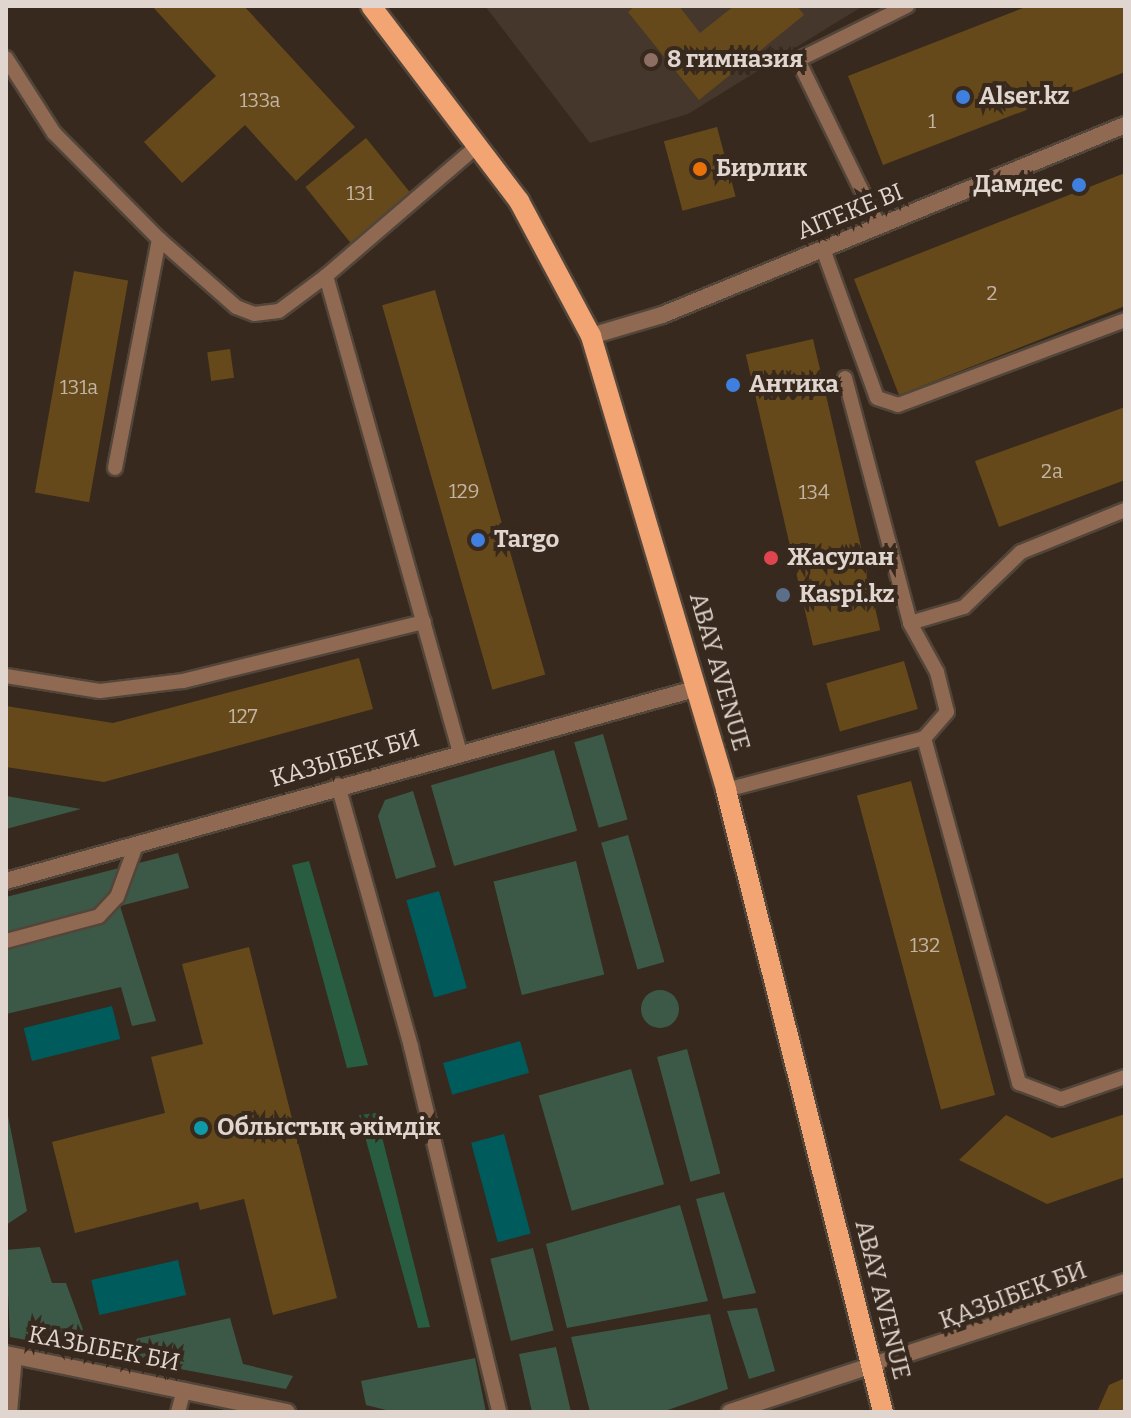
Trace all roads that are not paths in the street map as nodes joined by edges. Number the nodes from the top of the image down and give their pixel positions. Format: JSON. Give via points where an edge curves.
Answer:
{"nodes":[{"id":1,"x":371,"y":6,"type":"edge"},
{"id":2,"x":907,"y":6,"type":"edge"},
{"id":3,"x":6,"y":58,"type":"edge"},
{"id":4,"x":1125,"y":125,"type":"edge"},
{"id":5,"x":477,"y":146,"type":"junction"},
{"id":6,"x":879,"y":226,"type":"junction"},
{"id":7,"x":159,"y":239,"type":"junction"},
{"id":8,"x":823,"y":249,"type":"junction"},
{"id":9,"x":326,"y":276,"type":"junction"},
{"id":10,"x":1125,"y":320,"type":"edge"},
{"id":11,"x":591,"y":336,"type":"junction"},
{"id":12,"x":845,"y":378,"type":"dead end"},
{"id":13,"x":115,"y":468,"type":"dead end"},
{"id":14,"x":1125,"y":510,"type":"edge"},
{"id":15,"x":424,"y":622,"type":"junction"},
{"id":16,"x":910,"y":623,"type":"junction"},
{"id":17,"x":6,"y":676,"type":"edge"},
{"id":18,"x":698,"y":688,"type":"junction"},
{"id":19,"x":924,"y":738,"type":"junction"},
{"id":20,"x":460,"y":752,"type":"junction"},
{"id":21,"x":338,"y":785,"type":"junction"},
{"id":22,"x":726,"y":790,"type":"junction"},
{"id":23,"x":136,"y":845,"type":"junction"},
{"id":24,"x":6,"y":881,"type":"edge"},
{"id":25,"x":6,"y":941,"type":"edge"},
{"id":26,"x":1125,"y":1077,"type":"edge"},
{"id":27,"x":1125,"y":1282,"type":"edge"},
{"id":28,"x":10,"y":1355,"type":"edge"},
{"id":29,"x":872,"y":1368,"type":"junction"},
{"id":30,"x":184,"y":1390,"type":"junction"},
{"id":31,"x":10,"y":1412,"type":"edge"},
{"id":32,"x":178,"y":1412,"type":"edge"},
{"id":33,"x":287,"y":1412,"type":"edge"},
{"id":34,"x":499,"y":1412,"type":"edge"},
{"id":35,"x":730,"y":1412,"type":"edge"},
{"id":36,"x":883,"y":1412,"type":"edge"}],
"edges":[{"from":1,"to":5,"type":"main road","name":"ABAY AVENUE"},
{"from":2,"to":6,"type":"lane","via":[[798,60]]},
{"from":3,"to":7,"type":"lane","via":[[54,133]]},
{"from":4,"to":6,"type":"street","name":"AITEKE BI"},
{"from":5,"to":9,"type":"lane"},
{"from":5,"to":11,"type":"main road","name":"ABAY AVENUE","via":[[519,201]]},
{"from":6,"to":8,"type":"street","name":"AITEKE BI"},
{"from":7,"to":9,"type":"lane","via":[[236,307],[254,314],[279,311]]},
{"from":7,"to":13,"type":"lane"},
{"from":8,"to":10,"type":"lane","via":[[877,398],[898,405]]},
{"from":8,"to":11,"type":"street","name":"AITEKE BI"},
{"from":9,"to":15,"type":"lane"},
{"from":11,"to":18,"type":"main road","name":"ABAY AVENUE"},
{"from":12,"to":16,"type":"lane"},
{"from":14,"to":16,"type":"lane","via":[[1021,552],[964,607]]},
{"from":15,"to":17,"type":"lane","via":[[170,683],[100,691]]},
{"from":15,"to":20,"type":"lane"},
{"from":16,"to":19,"type":"lane","via":[[937,672],[947,712]]},
{"from":18,"to":20,"type":"street","name":"КАЗЫБЕК БИ"},
{"from":18,"to":22,"type":"main road","name":"ABAY AVENUE"},
{"from":19,"to":22,"type":"lane"},
{"from":19,"to":26,"type":"lane","via":[[1019,1083],[1061,1099]]},
{"from":20,"to":21,"type":"street","name":"КАЗЫБЕК БИ"},
{"from":21,"to":23,"type":"street","name":"КАЗЫБЕК БИ"},
{"from":21,"to":34,"type":"lane","via":[[411,1047]]},
{"from":22,"to":29,"type":"main road","name":"ABAY AVENUE"},
{"from":23,"to":24,"type":"street","name":"КАЗЫБЕК БИ"},
{"from":23,"to":25,"type":"lane","via":[[117,897],[99,916]]},
{"from":27,"to":29,"type":"street","name":"ҚАЗЫБЕК БИ"},
{"from":28,"to":30,"type":"street","name":"КАЗЫБЕК БИ"},
{"from":28,"to":31,"type":"lane"},
{"from":29,"to":35,"type":"street"},
{"from":29,"to":36,"type":"main road","name":"ABAY AVENUE"},
{"from":30,"to":32,"type":"lane"},
{"from":30,"to":33,"type":"street","name":"КАЗЫБЕК БИ"}]}
